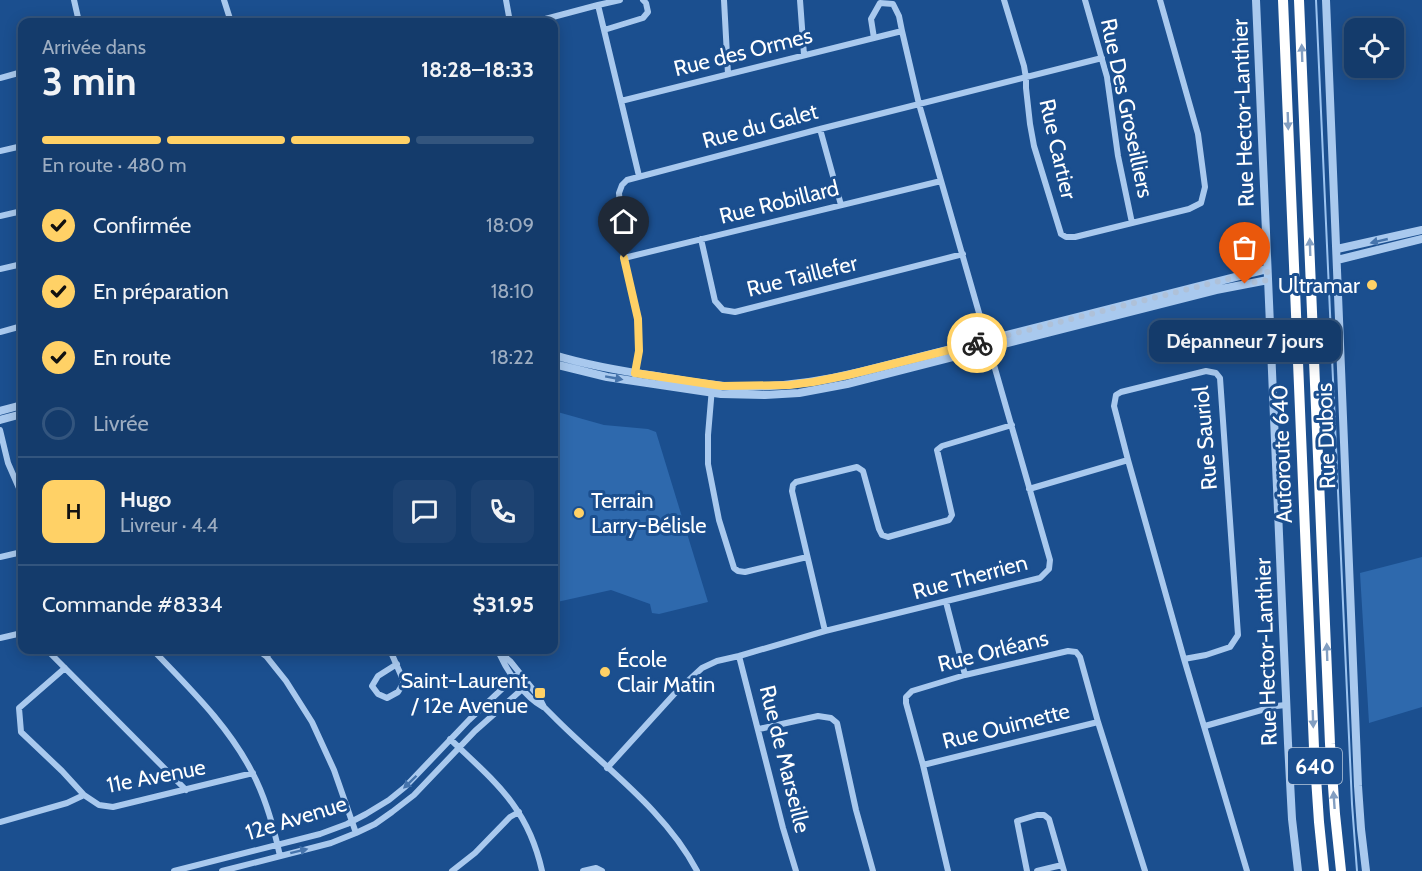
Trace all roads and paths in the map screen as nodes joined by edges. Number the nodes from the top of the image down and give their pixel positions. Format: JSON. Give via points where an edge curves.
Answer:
{"nodes":[{"id":1,"x":74,"y":0,"type":"edge"},
{"id":2,"x":224,"y":0,"type":"edge"},
{"id":3,"x":506,"y":0,"type":"edge"},
{"id":4,"x":620,"y":0,"type":"edge"},
{"id":5,"x":643,"y":0,"type":"edge"},
{"id":6,"x":724,"y":0,"type":"edge"},
{"id":7,"x":800,"y":0,"type":"edge"},
{"id":8,"x":1004,"y":0,"type":"edge"},
{"id":9,"x":1085,"y":0,"type":"edge"},
{"id":10,"x":1160,"y":0,"type":"edge"},
{"id":11,"x":1257,"y":0,"type":"edge"},
{"id":12,"x":1282,"y":0,"type":"edge"},
{"id":13,"x":1299,"y":0,"type":"edge"},
{"id":14,"x":1326,"y":0,"type":"edge"},
{"id":15,"x":598,"y":5,"type":"junction"},
{"id":16,"x":78,"y":18,"type":"edge"},
{"id":17,"x":228,"y":18,"type":"edge"},
{"id":18,"x":509,"y":18,"type":"edge"},
{"id":19,"x":549,"y":18,"type":"edge"},
{"id":20,"x":604,"y":30,"type":"junction"},
{"id":21,"x":902,"y":31,"type":"junction"},
{"id":22,"x":874,"y":38,"type":"junction"},
{"id":23,"x":804,"y":55,"type":"junction"},
{"id":24,"x":1101,"y":58,"type":"junction"},
{"id":25,"x":18,"y":73,"type":"edge"},
{"id":26,"x":728,"y":74,"type":"junction"},
{"id":27,"x":0,"y":78,"type":"edge"},
{"id":28,"x":1026,"y":78,"type":"junction"},
{"id":29,"x":621,"y":101,"type":"junction"},
{"id":30,"x":919,"y":104,"type":"junction"},
{"id":31,"x":820,"y":129,"type":"junction"},
{"id":32,"x":18,"y":147,"type":"edge"},
{"id":33,"x":0,"y":152,"type":"edge"},
{"id":34,"x":639,"y":176,"type":"junction"},
{"id":35,"x":941,"y":181,"type":"junction"},
{"id":36,"x":841,"y":205,"type":"junction"},
{"id":37,"x":18,"y":212,"type":"edge"},
{"id":38,"x":0,"y":216,"type":"edge"},
{"id":39,"x":1132,"y":223,"type":"junction"},
{"id":40,"x":1422,"y":234,"type":"edge"},
{"id":41,"x":701,"y":239,"type":"junction"},
{"id":42,"x":1336,"y":249,"type":"junction"},
{"id":43,"x":963,"y":254,"type":"junction"},
{"id":44,"x":624,"y":258,"type":"junction"},
{"id":45,"x":1337,"y":260,"type":"junction"},
{"id":46,"x":18,"y":265,"type":"edge"},
{"id":47,"x":0,"y":269,"type":"edge"},
{"id":48,"x":1267,"y":269,"type":"junction"},
{"id":49,"x":1268,"y":280,"type":"junction"},
{"id":50,"x":18,"y":327,"type":"edge"},
{"id":51,"x":0,"y":332,"type":"edge"},
{"id":52,"x":988,"y":344,"type":"junction"},
{"id":53,"x":558,"y":356,"type":"edge"},
{"id":54,"x":558,"y":365,"type":"edge"},
{"id":55,"x":634,"y":377,"type":"junction"},
{"id":56,"x":712,"y":389,"type":"junction"},
{"id":57,"x":18,"y":406,"type":"edge"},
{"id":58,"x":0,"y":411,"type":"edge"},
{"id":59,"x":18,"y":415,"type":"edge"},
{"id":60,"x":0,"y":420,"type":"edge"},
{"id":61,"x":1011,"y":425,"type":"junction"},
{"id":62,"x":0,"y":430,"type":"edge"},
{"id":63,"x":1128,"y":460,"type":"junction"},
{"id":64,"x":18,"y":486,"type":"edge"},
{"id":65,"x":1029,"y":489,"type":"junction"},
{"id":66,"x":18,"y":553,"type":"edge"},
{"id":67,"x":0,"y":557,"type":"edge"},
{"id":68,"x":807,"y":557,"type":"junction"},
{"id":69,"x":946,"y":602,"type":"junction"},
{"id":70,"x":825,"y":631,"type":"junction"},
{"id":71,"x":18,"y":634,"type":"edge"},
{"id":72,"x":0,"y":638,"type":"edge"},
{"id":73,"x":51,"y":654,"type":"edge"},
{"id":74,"x":157,"y":654,"type":"edge"},
{"id":75,"x":263,"y":654,"type":"edge"},
{"id":76,"x":269,"y":654,"type":"edge"},
{"id":77,"x":392,"y":654,"type":"edge"},
{"id":78,"x":502,"y":654,"type":"edge"},
{"id":79,"x":266,"y":656,"type":"junction"},
{"id":80,"x":740,"y":656,"type":"junction"},
{"id":81,"x":1184,"y":659,"type":"junction"},
{"id":82,"x":397,"y":664,"type":"junction"},
{"id":83,"x":65,"y":668,"type":"junction"},
{"id":84,"x":516,"y":675,"type":"junction"},
{"id":85,"x":965,"y":675,"type":"junction"},
{"id":86,"x":525,"y":686,"type":"junction"},
{"id":87,"x":1286,"y":705,"type":"junction"},
{"id":88,"x":1098,"y":722,"type":"junction"},
{"id":89,"x":1204,"y":726,"type":"junction"},
{"id":90,"x":759,"y":729,"type":"junction"},
{"id":91,"x":450,"y":739,"type":"junction"},
{"id":92,"x":459,"y":748,"type":"junction"},
{"id":93,"x":923,"y":765,"type":"junction"},
{"id":94,"x":608,"y":768,"type":"junction"},
{"id":95,"x":253,"y":773,"type":"junction"},
{"id":96,"x":186,"y":790,"type":"junction"},
{"id":97,"x":84,"y":795,"type":"junction"},
{"id":98,"x":519,"y":812,"type":"junction"},
{"id":99,"x":0,"y":822,"type":"edge"},
{"id":100,"x":352,"y":822,"type":"junction"},
{"id":101,"x":356,"y":833,"type":"junction"},
{"id":102,"x":278,"y":845,"type":"junction"},
{"id":103,"x":280,"y":856,"type":"junction"},
{"id":104,"x":1063,"y":868,"type":"edge"},
{"id":105,"x":174,"y":871,"type":"edge"},
{"id":106,"x":222,"y":871,"type":"edge"},
{"id":107,"x":452,"y":871,"type":"edge"},
{"id":108,"x":542,"y":871,"type":"edge"},
{"id":109,"x":583,"y":871,"type":"edge"},
{"id":110,"x":602,"y":871,"type":"edge"},
{"id":111,"x":697,"y":871,"type":"edge"},
{"id":112,"x":796,"y":871,"type":"edge"},
{"id":113,"x":873,"y":871,"type":"edge"},
{"id":114,"x":948,"y":871,"type":"edge"},
{"id":115,"x":1028,"y":871,"type":"edge"},
{"id":116,"x":1037,"y":871,"type":"edge"},
{"id":117,"x":1145,"y":871,"type":"edge"},
{"id":118,"x":1247,"y":871,"type":"edge"},
{"id":119,"x":1298,"y":871,"type":"edge"},
{"id":120,"x":1324,"y":871,"type":"edge"},
{"id":121,"x":1341,"y":871,"type":"edge"},
{"id":122,"x":1366,"y":871,"type":"edge"}],
"edges":[{"from":1,"to":16,"type":"street"},
{"from":2,"to":17,"type":"street"},
{"from":3,"to":18,"type":"street"},
{"from":4,"to":15,"type":"street"},
{"from":5,"to":20,"type":"street","via":[[648,12],[643,18]]},
{"from":6,"to":26,"type":"street"},
{"from":7,"to":23,"type":"street"},
{"from":8,"to":28,"type":"street","name":"Rue Cartier"},
{"from":9,"to":24,"type":"street","name":"Rue Des Groseilliers"},
{"from":10,"to":39,"type":"street","via":[[1198,134],[1204,187],[1201,203]]},
{"from":11,"to":48,"type":"street","name":"Rue Hector-Lanthier"},
{"from":12,"to":120,"type":"highway","name":"Autoroute 640","number":"640","one_way":true,"via":[[1314,748]]},
{"from":121,"to":13,"type":"highway","name":"Autoroute 640","number":"640","one_way":true,"via":[[1330,736]]},
{"from":14,"to":42,"type":"street","name":"Rue Dubois"},
{"from":15,"to":19,"type":"street"},
{"from":15,"to":20,"type":"street"},
{"from":20,"to":29,"type":"street"},
{"from":21,"to":22,"type":"street","name":"Rue des Ormes"},
{"from":21,"to":22,"type":"street","via":[[893,4],[880,3],[871,19]]},
{"from":21,"to":30,"type":"street"},
{"from":22,"to":23,"type":"street","name":"Rue des Ormes"},
{"from":23,"to":26,"type":"street","name":"Rue des Ormes"},
{"from":24,"to":28,"type":"street","name":"Rue du Galet"},
{"from":24,"to":39,"type":"street","name":"Rue Des Groseilliers"},
{"from":25,"to":27,"type":"street"},
{"from":26,"to":29,"type":"street","name":"Rue des Ormes"},
{"from":28,"to":30,"type":"street","name":"Rue du Galet"},
{"from":28,"to":39,"type":"street","name":"Rue Cartier","via":[[1034,146],[1061,234],[1075,237]]},
{"from":29,"to":34,"type":"street"},
{"from":30,"to":31,"type":"street","name":"Rue du Galet"},
{"from":30,"to":35,"type":"street","name":"Rue Therrien"},
{"from":31,"to":34,"type":"street","name":"Rue du Galet"},
{"from":31,"to":36,"type":"street"},
{"from":32,"to":33,"type":"street"},
{"from":34,"to":44,"type":"street","name":"Rue du Galet","via":[[627,180],[619,193]]},
{"from":35,"to":36,"type":"street","name":"Rue Robillard"},
{"from":35,"to":43,"type":"street","name":"Rue Therrien"},
{"from":36,"to":41,"type":"street","name":"Rue Robillard"},
{"from":37,"to":38,"type":"street"},
{"from":40,"to":42,"type":"street","one_way":true},
{"from":40,"to":45,"type":"street"},
{"from":41,"to":43,"type":"street","name":"Rue Taillefer","via":[[716,300],[723,310],[735,312]]},
{"from":41,"to":44,"type":"street","name":"Rue Robillard"},
{"from":42,"to":45,"type":"street","name":"Rue Dubois"},
{"from":43,"to":52,"type":"street","name":"Rue Therrien"},
{"from":44,"to":55,"type":"street","name":"Rue du Galet","via":[[638,319],[639,351]]},
{"from":45,"to":122,"type":"street","name":"Rue Dubois","via":[[1358,786]]},
{"from":46,"to":47,"type":"street"},
{"from":48,"to":49,"type":"street","name":"Rue Hector-Lanthier"},
{"from":48,"to":52,"type":"street"},
{"from":49,"to":52,"type":"street"},
{"from":49,"to":87,"type":"street","name":"Rue Hector-Lanthier"},
{"from":50,"to":51,"type":"street"},
{"from":52,"to":56,"type":"street","via":[[807,392],[754,395]]},
{"from":52,"to":61,"type":"street","name":"Rue Therrien"},
{"from":53,"to":55,"type":"street"},
{"from":54,"to":55,"type":"street","one_way":true,"via":[[598,375]]},
{"from":55,"to":56,"type":"street"},
{"from":56,"to":68,"type":"street","via":[[708,464],[734,568],[745,572]]},
{"from":57,"to":58,"type":"street"},
{"from":59,"to":60,"type":"street"},
{"from":61,"to":65,"type":"street","name":"Rue Therrien"},
{"from":61,"to":68,"type":"street","via":[[937,450],[952,515],[949,520],[888,537],[882,536],[863,471],[857,466],[796,482],[792,491]]},
{"from":62,"to":64,"type":"street"},
{"from":63,"to":65,"type":"street"},
{"from":63,"to":81,"type":"street","name":"Rue Sauriol"},
{"from":63,"to":81,"type":"street","name":"Rue Sauriol","via":[[1114,406],[1116,395],[1206,371],[1220,378],[1238,635],[1230,647]]},
{"from":65,"to":69,"type":"street","name":"Rue Therrien","via":[[1050,560],[1049,569],[1040,578]]},
{"from":66,"to":67,"type":"street"},
{"from":68,"to":70,"type":"street"},
{"from":69,"to":70,"type":"street","name":"Rue Therrien"},
{"from":69,"to":85,"type":"street"},
{"from":70,"to":80,"type":"street","name":"Rue Therrien"},
{"from":71,"to":72,"type":"street"},
{"from":73,"to":83,"type":"street"},
{"from":74,"to":95,"type":"street","via":[[218,720]]},
{"from":75,"to":79,"type":"street"},
{"from":76,"to":79,"type":"street"},
{"from":77,"to":82,"type":"street"},
{"from":78,"to":84,"type":"street"},
{"from":79,"to":100,"type":"street","via":[[312,722]]},
{"from":80,"to":90,"type":"street","name":"Rue de Marseille"},
{"from":80,"to":94,"type":"street","name":"Rue Therrien","via":[[702,668]]},
{"from":81,"to":89,"type":"street","name":"Rue Sauriol"},
{"from":82,"to":82,"type":"street","via":[[404,682],[398,692],[387,698],[378,694],[372,686],[378,676]]},
{"from":83,"to":96,"type":"street"},
{"from":83,"to":97,"type":"street","via":[[19,708],[21,732]]},
{"from":84,"to":86,"type":"street"},
{"from":84,"to":91,"type":"street","name":"12e Avenue"},
{"from":85,"to":88,"type":"street","name":"Rue Orléans","via":[[1076,652]]},
{"from":85,"to":93,"type":"street","name":"Rue Orléans","via":[[912,691],[906,697]]},
{"from":86,"to":92,"type":"street","name":"12e Avenue"},
{"from":86,"to":94,"type":"street"},
{"from":87,"to":89,"type":"street"},
{"from":87,"to":119,"type":"street","name":"Rue Hector-Lanthier"},
{"from":88,"to":93,"type":"street","name":"Rue Ouimette"},
{"from":88,"to":117,"type":"street","name":"Rue Orléans"},
{"from":89,"to":118,"type":"street","name":"Rue Sauriol"},
{"from":90,"to":112,"type":"street","name":"Rue de Marseille"},
{"from":90,"to":113,"type":"street","via":[[818,716],[837,723]]},
{"from":91,"to":92,"type":"street"},
{"from":91,"to":100,"type":"street","name":"12e Avenue","one_way":true,"via":[[400,791]]},
{"from":92,"to":98,"type":"street","via":[[501,788]]},
{"from":92,"to":101,"type":"street","name":"12e Avenue","via":[[406,802]]},
{"from":93,"to":114,"type":"street","name":"Rue Orléans"},
{"from":94,"to":111,"type":"street","via":[[667,826]]},
{"from":95,"to":96,"type":"street","name":"11e Avenue"},
{"from":95,"to":102,"type":"street"},
{"from":96,"to":97,"type":"street","name":"11e Avenue","via":[[113,807],[99,805]]},
{"from":97,"to":99,"type":"street","name":"11e Avenue"},
{"from":98,"to":107,"type":"street"},
{"from":98,"to":108,"type":"street"},
{"from":100,"to":101,"type":"street"},
{"from":100,"to":102,"type":"street","name":"12e Avenue"},
{"from":103,"to":101,"type":"street","name":"12e Avenue","one_way":true},
{"from":102,"to":103,"type":"street"},
{"from":102,"to":105,"type":"street","name":"12e Avenue"},
{"from":103,"to":106,"type":"street","name":"12e Avenue"},
{"from":104,"to":115,"type":"street","via":[[1049,819],[1037,815],[1017,821]]},
{"from":104,"to":116,"type":"street"},
{"from":109,"to":110,"type":"street"}]}
